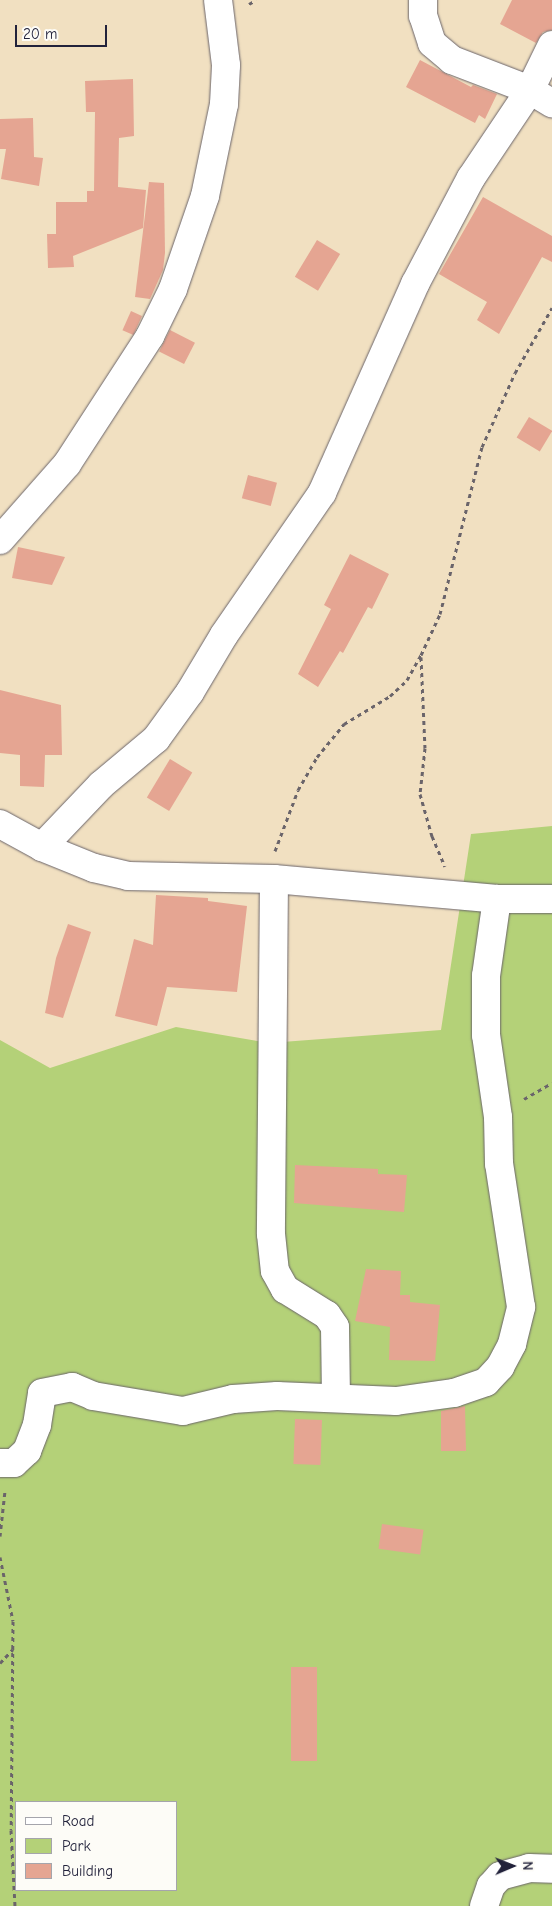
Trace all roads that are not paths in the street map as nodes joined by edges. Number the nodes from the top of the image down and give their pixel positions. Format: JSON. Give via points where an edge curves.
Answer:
{"nodes":[{"id":1,"x":218,"y":0,"type":"edge"},
{"id":2,"x":423,"y":0,"type":"edge"},
{"id":3,"x":552,"y":45,"type":"edge"},
{"id":4,"x":541,"y":97,"type":"edge"},
{"id":5,"x":0,"y":540,"type":"edge"},
{"id":6,"x":0,"y":824,"type":"edge"},
{"id":7,"x":42,"y":848,"type":"junction"},
{"id":8,"x":274,"y":879,"type":"junction"},
{"id":9,"x":497,"y":899,"type":"junction"},
{"id":10,"x":552,"y":899,"type":"edge"},
{"id":11,"x":336,"y":1398,"type":"junction"},
{"id":12,"x":4,"y":1463,"type":"edge"},
{"id":13,"x":552,"y":1869,"type":"edge"},
{"id":14,"x":484,"y":1906,"type":"edge"}],
"edges":[{"from":1,"to":5,"type":"street","via":[[226,65],[224,104],[205,196],[173,289],[150,336],[67,464]]},
{"from":2,"to":4,"type":"street","via":[[432,43],[452,60]]},
{"from":3,"to":4,"type":"street"},
{"from":4,"to":7,"type":"street","via":[[471,178],[415,284],[322,493],[224,634],[190,692],[156,739],[101,784]]},
{"from":6,"to":7,"type":"street"},
{"from":7,"to":8,"type":"street","via":[[94,868],[128,876]]},
{"from":8,"to":9,"type":"street"},
{"from":8,"to":11,"type":"street","via":[[271,1234],[275,1271],[285,1289],[327,1315],[335,1327]]},
{"from":9,"to":10,"type":"street"},
{"from":9,"to":11,"type":"street","via":[[486,976],[486,1035],[498,1117],[502,1187],[522,1307],[512,1344],[500,1368],[486,1382],[454,1393],[396,1401]]},
{"from":11,"to":12,"type":"street","via":[[277,1396],[233,1399],[183,1411],[93,1396],[72,1387],[42,1393],[37,1425],[27,1451]]},
{"from":13,"to":14,"type":"street","via":[[529,1868],[500,1876],[491,1886]]}]}
